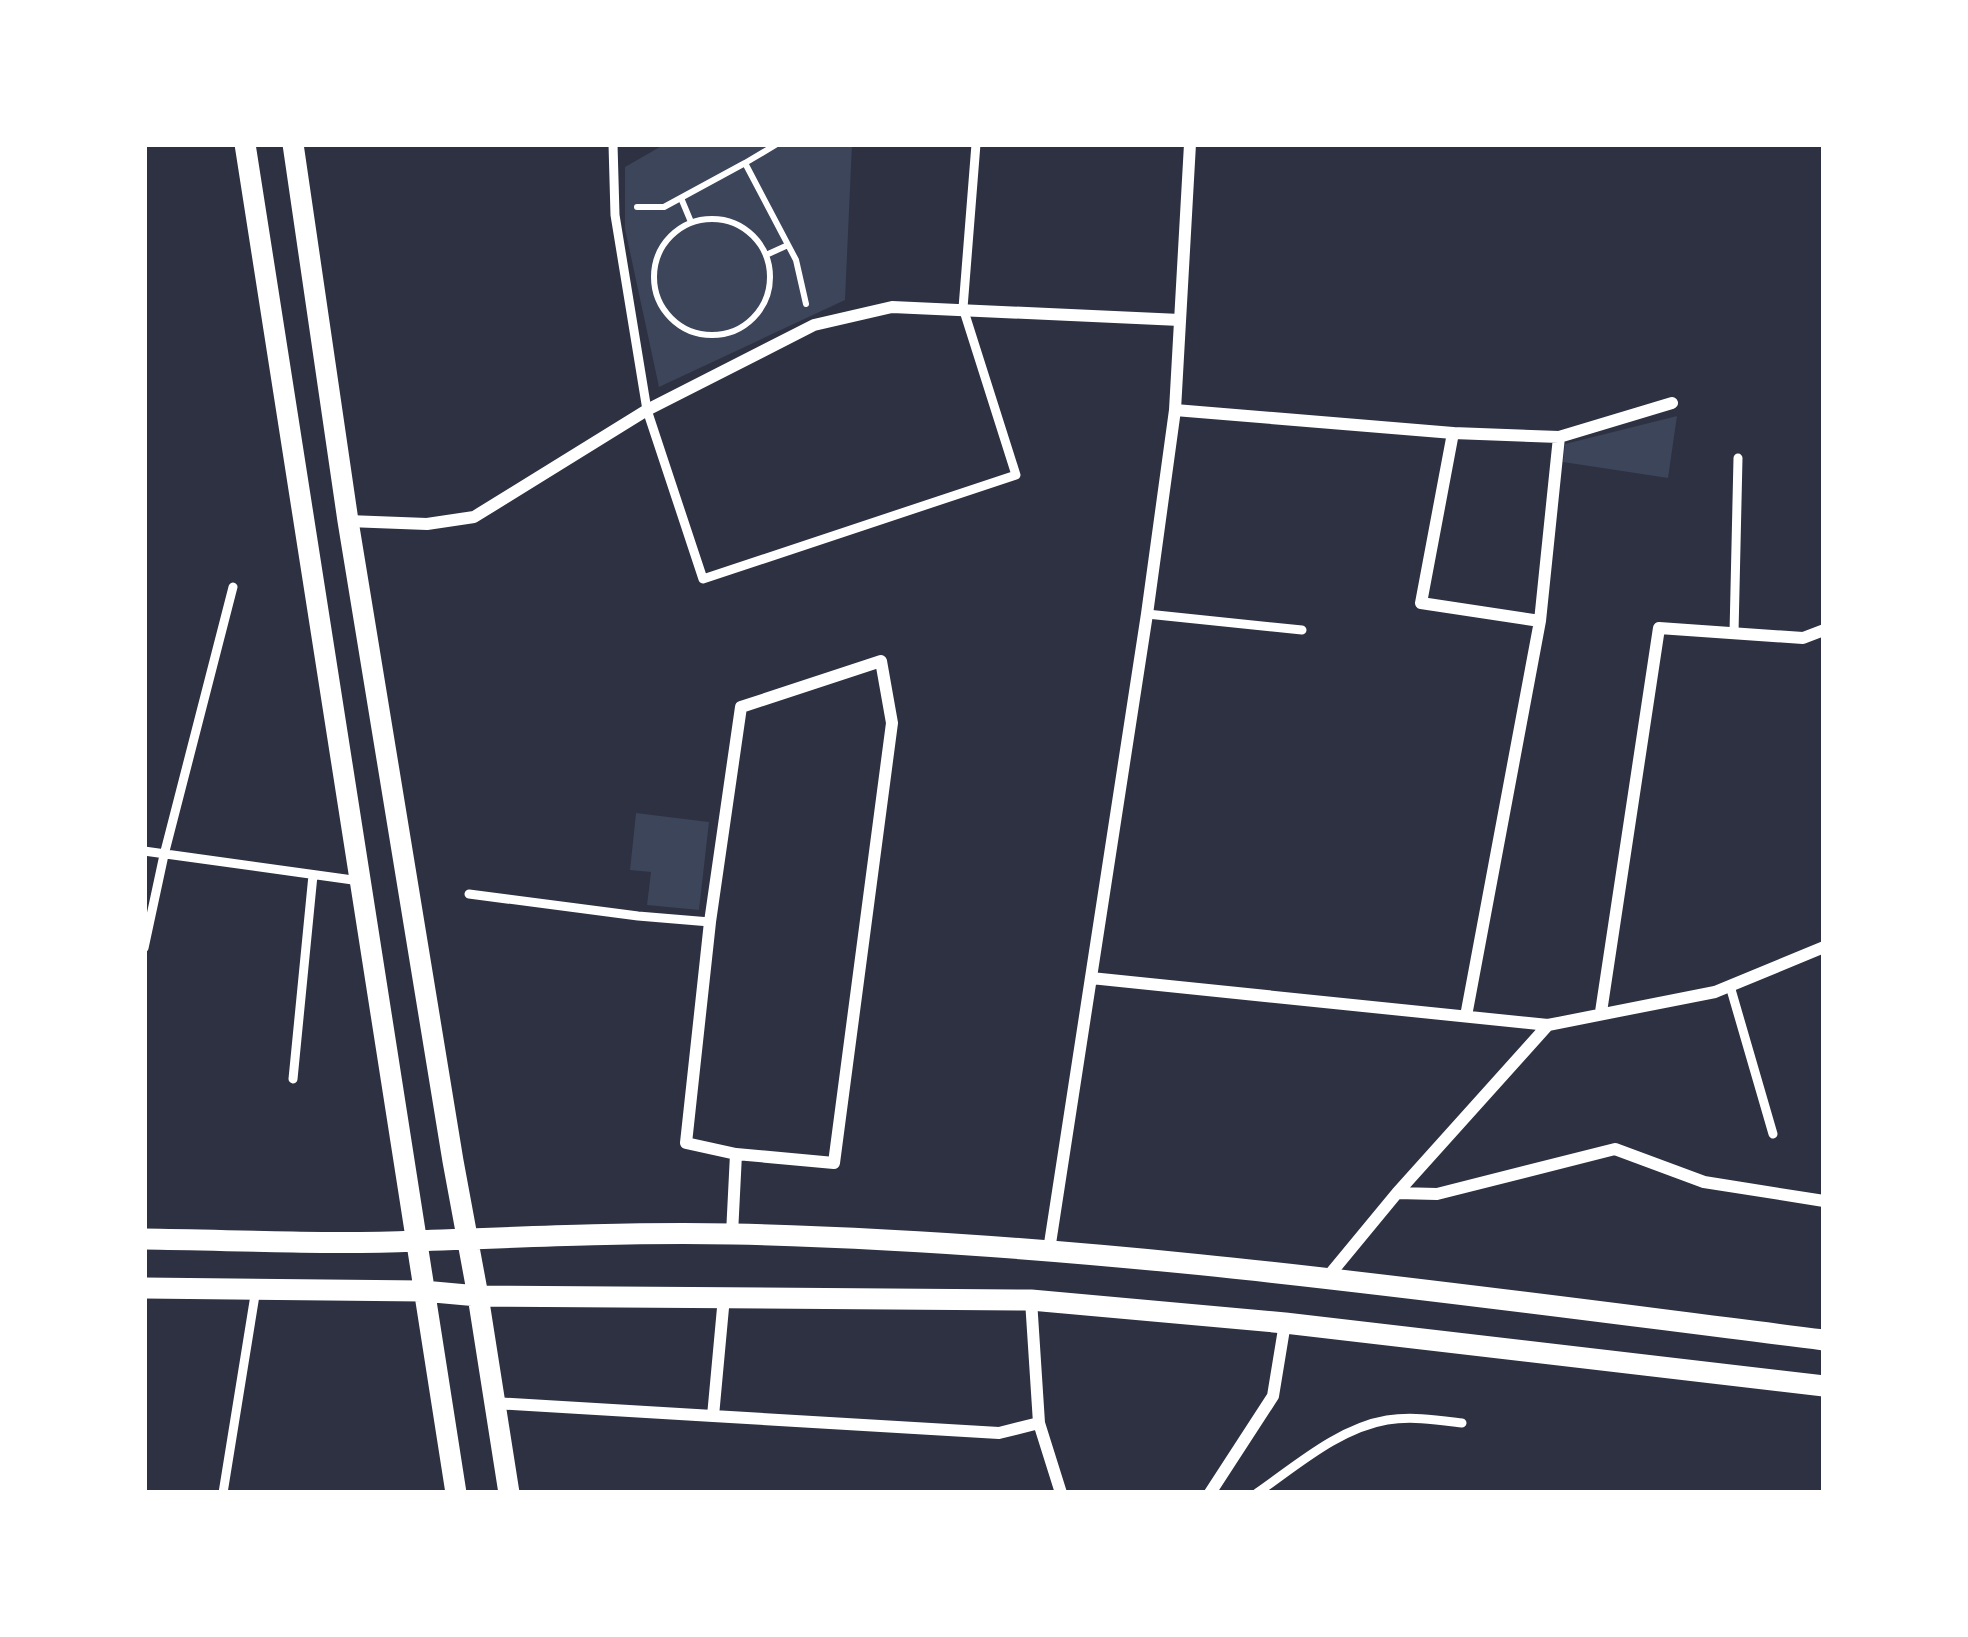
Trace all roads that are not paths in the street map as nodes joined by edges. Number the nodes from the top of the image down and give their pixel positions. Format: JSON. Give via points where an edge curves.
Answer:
{"nodes":[{"id":1,"x":244,"y":144,"type":"edge"},
{"id":2,"x":292,"y":144,"type":"edge"},
{"id":3,"x":613,"y":144,"type":"edge"},
{"id":4,"x":976,"y":144,"type":"edge"},
{"id":5,"x":1190,"y":144,"type":"edge"},
{"id":6,"x":963,"y":308,"type":"junction"},
{"id":7,"x":1180,"y":320,"type":"junction"},
{"id":8,"x":1672,"y":403,"type":"dead end"},
{"id":9,"x":647,"y":410,"type":"junction"},
{"id":10,"x":1174,"y":410,"type":"junction"},
{"id":11,"x":1453,"y":433,"type":"junction"},
{"id":12,"x":1559,"y":437,"type":"junction"},
{"id":13,"x":1738,"y":458,"type":"dead end"},
{"id":14,"x":348,"y":521,"type":"junction"},
{"id":15,"x":233,"y":587,"type":"dead end"},
{"id":16,"x":1147,"y":614,"type":"junction"},
{"id":17,"x":1540,"y":621,"type":"junction"},
{"id":18,"x":1302,"y":630,"type":"dead end"},
{"id":19,"x":1824,"y":630,"type":"edge"},
{"id":20,"x":1734,"y":633,"type":"junction"},
{"id":21,"x":144,"y":851,"type":"edge"},
{"id":22,"x":164,"y":855,"type":"junction"},
{"id":23,"x":313,"y":875,"type":"junction"},
{"id":24,"x":359,"y":881,"type":"junction"},
{"id":25,"x":469,"y":894,"type":"dead end"},
{"id":26,"x":710,"y":922,"type":"junction"},
{"id":27,"x":1824,"y":947,"type":"edge"},
{"id":28,"x":144,"y":948,"type":"edge"},
{"id":29,"x":1090,"y":978,"type":"junction"},
{"id":30,"x":1730,"y":986,"type":"junction"},
{"id":31,"x":1601,"y":1012,"type":"junction"},
{"id":32,"x":1466,"y":1016,"type":"junction"},
{"id":33,"x":1548,"y":1025,"type":"junction"},
{"id":34,"x":293,"y":1079,"type":"dead end"},
{"id":35,"x":1773,"y":1134,"type":"dead end"},
{"id":36,"x":736,"y":1154,"type":"junction"},
{"id":37,"x":1397,"y":1193,"type":"junction"},
{"id":38,"x":1824,"y":1201,"type":"edge"},
{"id":39,"x":732,"y":1234,"type":"junction"},
{"id":40,"x":466,"y":1237,"type":"junction"},
{"id":41,"x":144,"y":1239,"type":"edge"},
{"id":42,"x":416,"y":1241,"type":"junction"},
{"id":43,"x":1049,"y":1250,"type":"junction"},
{"id":44,"x":1326,"y":1279,"type":"junction"},
{"id":45,"x":144,"y":1288,"type":"edge"},
{"id":46,"x":256,"y":1289,"type":"junction"},
{"id":47,"x":423,"y":1291,"type":"junction"},
{"id":48,"x":478,"y":1296,"type":"junction"},
{"id":49,"x":724,"y":1296,"type":"junction"},
{"id":50,"x":1031,"y":1300,"type":"junction"},
{"id":51,"x":1285,"y":1323,"type":"junction"},
{"id":52,"x":1824,"y":1340,"type":"edge"},
{"id":53,"x":1824,"y":1386,"type":"edge"},
{"id":54,"x":494,"y":1403,"type":"junction"},
{"id":55,"x":713,"y":1416,"type":"junction"},
{"id":56,"x":1040,"y":1423,"type":"junction"},
{"id":57,"x":1462,"y":1423,"type":"dead end"},
{"id":58,"x":223,"y":1493,"type":"edge"},
{"id":59,"x":456,"y":1493,"type":"edge"},
{"id":60,"x":509,"y":1493,"type":"edge"},
{"id":61,"x":1061,"y":1493,"type":"edge"},
{"id":62,"x":1210,"y":1493,"type":"edge"},
{"id":63,"x":1257,"y":1493,"type":"edge"}],
"edges":[{"from":1,"to":24,"type":"street"},
{"from":2,"to":14,"type":"street"},
{"from":3,"to":9,"type":"lane","via":[[615,208]]},
{"from":4,"to":6,"type":"lane"},
{"from":5,"to":7,"type":"street"},
{"from":6,"to":7,"type":"street"},
{"from":6,"to":9,"type":"street","via":[[892,307],[814,325]]},
{"from":6,"to":9,"type":"lane","via":[[1016,475],[725,572],[703,579]]},
{"from":7,"to":10,"type":"street"},
{"from":8,"to":12,"type":"street"},
{"from":9,"to":14,"type":"street","via":[[474,517]]},
{"from":10,"to":11,"type":"street"},
{"from":10,"to":16,"type":"street"},
{"from":11,"to":12,"type":"street"},
{"from":11,"to":17,"type":"street","via":[[1421,603]]},
{"from":12,"to":17,"type":"street"},
{"from":13,"to":20,"type":"lane"},
{"from":14,"to":40,"type":"street"},
{"from":15,"to":22,"type":"lane"},
{"from":16,"to":18,"type":"lane"},
{"from":16,"to":29,"type":"street"},
{"from":17,"to":32,"type":"street"},
{"from":19,"to":20,"type":"street","via":[[1803,638]]},
{"from":20,"to":31,"type":"street","via":[[1659,628]]},
{"from":21,"to":22,"type":"lane"},
{"from":22,"to":23,"type":"lane"},
{"from":22,"to":28,"type":"lane"},
{"from":23,"to":24,"type":"lane"},
{"from":23,"to":34,"type":"lane"},
{"from":24,"to":42,"type":"street"},
{"from":25,"to":26,"type":"lane"},
{"from":26,"to":36,"type":"street","via":[[686,1143]]},
{"from":26,"to":36,"type":"street","via":[[741,707],[881,661],[892,723],[834,1162]]},
{"from":27,"to":30,"type":"street"},
{"from":29,"to":32,"type":"street"},
{"from":29,"to":43,"type":"street"},
{"from":30,"to":31,"type":"street"},
{"from":30,"to":35,"type":"lane"},
{"from":31,"to":33,"type":"street"},
{"from":32,"to":33,"type":"street"},
{"from":33,"to":37,"type":"street"},
{"from":36,"to":39,"type":"street"},
{"from":37,"to":38,"type":"street","via":[[1437,1194],[1615,1149],[1704,1182]]},
{"from":37,"to":44,"type":"street"},
{"from":39,"to":40,"type":"street"},
{"from":39,"to":43,"type":"street"},
{"from":40,"to":42,"type":"street"},
{"from":40,"to":48,"type":"street"},
{"from":41,"to":42,"type":"street"},
{"from":42,"to":47,"type":"street"},
{"from":43,"to":44,"type":"street"},
{"from":44,"to":52,"type":"street"},
{"from":45,"to":46,"type":"street"},
{"from":46,"to":47,"type":"street"},
{"from":46,"to":58,"type":"lane"},
{"from":47,"to":48,"type":"street"},
{"from":47,"to":59,"type":"street"},
{"from":48,"to":49,"type":"street"},
{"from":48,"to":54,"type":"street"},
{"from":49,"to":50,"type":"street"},
{"from":49,"to":55,"type":"street"},
{"from":50,"to":51,"type":"street"},
{"from":50,"to":56,"type":"street"},
{"from":51,"to":53,"type":"street"},
{"from":51,"to":62,"type":"street","via":[[1273,1396]]},
{"from":54,"to":55,"type":"street"},
{"from":54,"to":60,"type":"street"},
{"from":55,"to":56,"type":"street","via":[[999,1433]]},
{"from":56,"to":61,"type":"street"},
{"from":57,"to":63,"type":"lane","via":[[1410,1418],[1362,1426]]}]}
